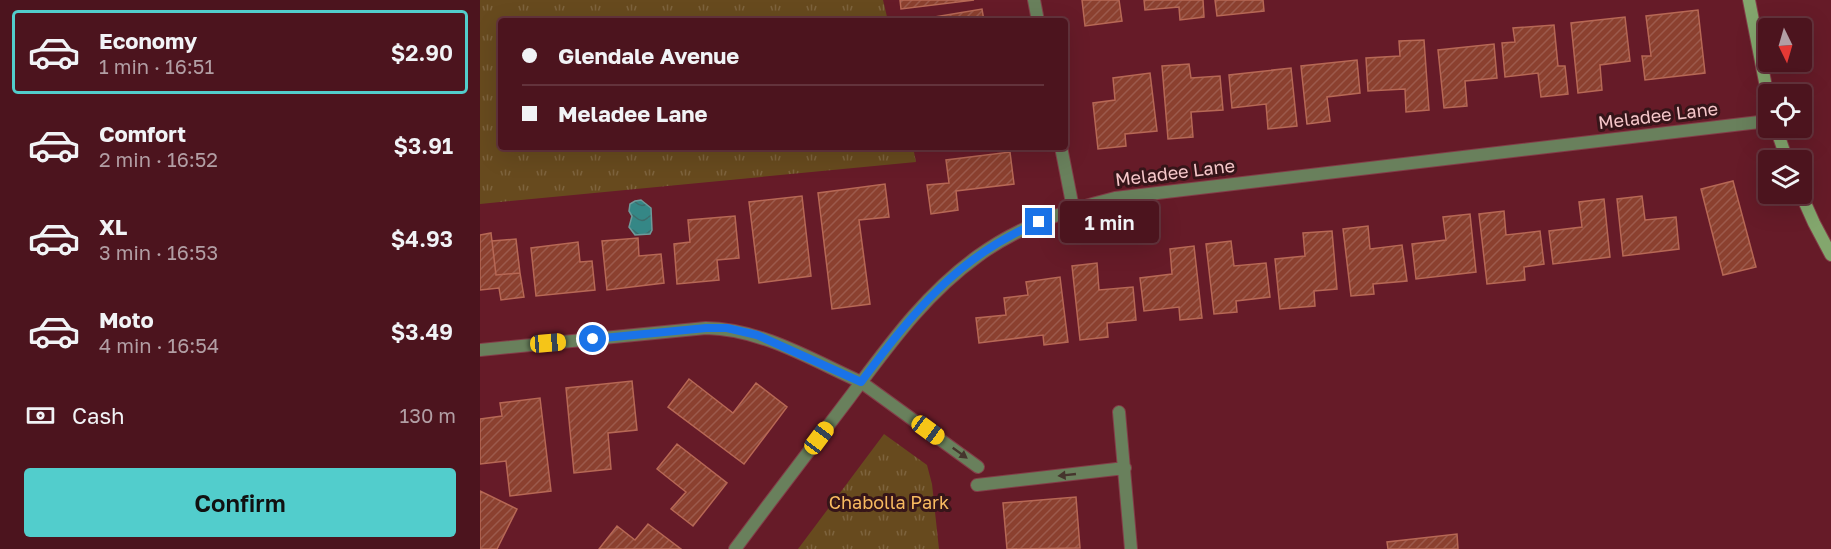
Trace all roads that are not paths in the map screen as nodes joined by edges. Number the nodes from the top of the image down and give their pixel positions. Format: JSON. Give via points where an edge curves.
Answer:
{"nodes":[{"id":1,"x":1034,"y":0,"type":"edge"},
{"id":2,"x":1749,"y":0,"type":"edge"},
{"id":3,"x":1037,"y":18,"type":"edge"},
{"id":4,"x":1765,"y":84,"type":"edge"},
{"id":5,"x":1758,"y":122,"type":"edge"},
{"id":6,"x":1062,"y":150,"type":"edge"},
{"id":7,"x":1805,"y":204,"type":"edge"},
{"id":8,"x":1073,"y":208,"type":"junction"},
{"id":9,"x":1831,"y":255,"type":"edge"},
{"id":10,"x":480,"y":350,"type":"edge"},
{"id":11,"x":861,"y":382,"type":"junction"},
{"id":12,"x":1119,"y":412,"type":"dead end"},
{"id":13,"x":978,"y":467,"type":"dead end"},
{"id":14,"x":1125,"y":468,"type":"junction"},
{"id":15,"x":977,"y":485,"type":"dead end"},
{"id":16,"x":735,"y":549,"type":"edge"},
{"id":17,"x":1131,"y":549,"type":"edge"}],
"edges":[{"from":1,"to":3,"type":"street"},
{"from":2,"to":4,"type":"main road"},
{"from":5,"to":8,"type":"street","name":"Meladee Lane","via":[[1115,198]]},
{"from":6,"to":8,"type":"street"},
{"from":7,"to":9,"type":"main road"},
{"from":8,"to":11,"type":"street","name":"Meladee Lane","via":[[1022,229],[945,281],[911,317]]},
{"from":10,"to":11,"type":"street","via":[[727,328],[757,335]]},
{"from":11,"to":13,"type":"street","one_way":true},
{"from":11,"to":16,"type":"street","name":"Meladee Lane"},
{"from":12,"to":14,"type":"street"},
{"from":14,"to":15,"type":"street","one_way":true},
{"from":14,"to":17,"type":"street"}]}
